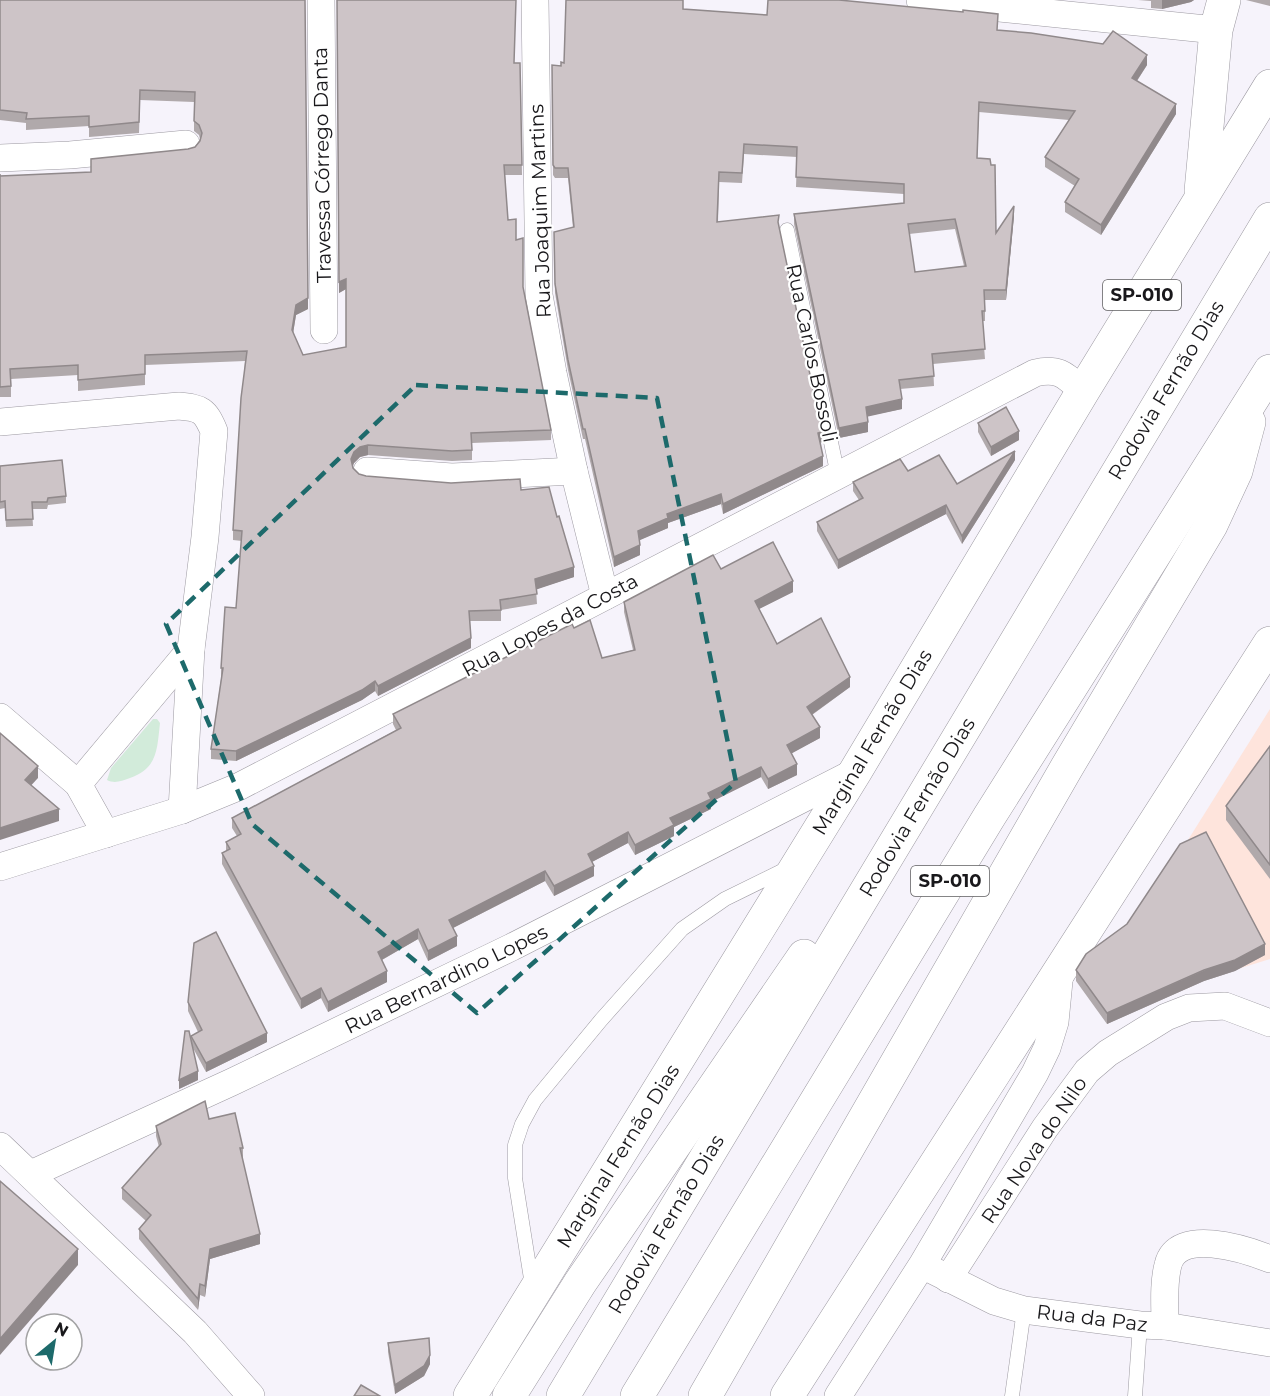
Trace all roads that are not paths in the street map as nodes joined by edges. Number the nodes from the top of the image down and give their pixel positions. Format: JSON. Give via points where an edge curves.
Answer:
{"nodes":[{"id":1,"x":321,"y":0,"type":"edge"},
{"id":2,"x":535,"y":0,"type":"edge"},
{"id":3,"x":920,"y":0,"type":"edge"},
{"id":4,"x":1220,"y":15,"type":"edge"},
{"id":5,"x":1270,"y":86,"type":"edge"},
{"id":6,"x":186,"y":144,"type":"dead end"},
{"id":7,"x":0,"y":158,"type":"edge"},
{"id":8,"x":1200,"y":199,"type":"junction"},
{"id":9,"x":1270,"y":219,"type":"edge"},
{"id":10,"x":787,"y":230,"type":"dead end"},
{"id":11,"x":324,"y":330,"type":"dead end"},
{"id":12,"x":1262,"y":383,"type":"edge"},
{"id":13,"x":1083,"y":391,"type":"junction"},
{"id":14,"x":0,"y":422,"type":"edge"},
{"id":15,"x":366,"y":471,"type":"dead end"},
{"id":16,"x":574,"y":471,"type":"junction"},
{"id":17,"x":838,"y":476,"type":"junction"},
{"id":18,"x":605,"y":596,"type":"junction"},
{"id":19,"x":1270,"y":643,"type":"edge"},
{"id":20,"x":191,"y":649,"type":"junction"},
{"id":21,"x":0,"y":717,"type":"edge"},
{"id":22,"x":855,"y":772,"type":"junction"},
{"id":23,"x":78,"y":784,"type":"junction"},
{"id":24,"x":182,"y":810,"type":"junction"},
{"id":25,"x":106,"y":834,"type":"junction"},
{"id":26,"x":894,"y":845,"type":"junction"},
{"id":27,"x":800,"y":861,"type":"junction"},
{"id":28,"x":0,"y":867,"type":"edge"},
{"id":29,"x":1060,"y":971,"type":"junction"},
{"id":30,"x":1270,"y":1023,"type":"edge"},
{"id":31,"x":0,"y":1146,"type":"edge"},
{"id":32,"x":31,"y":1174,"type":"junction"},
{"id":33,"x":1270,"y":1260,"type":"edge"},
{"id":34,"x":922,"y":1265,"type":"junction"},
{"id":35,"x":948,"y":1279,"type":"junction"},
{"id":36,"x":533,"y":1294,"type":"junction"},
{"id":37,"x":1024,"y":1310,"type":"junction"},
{"id":38,"x":1152,"y":1325,"type":"junction"},
{"id":39,"x":1270,"y":1343,"type":"edge"},
{"id":40,"x":251,"y":1396,"type":"edge"},
{"id":41,"x":470,"y":1396,"type":"edge"},
{"id":42,"x":510,"y":1396,"type":"edge"},
{"id":43,"x":563,"y":1396,"type":"edge"},
{"id":44,"x":637,"y":1396,"type":"edge"},
{"id":45,"x":705,"y":1396,"type":"edge"},
{"id":46,"x":787,"y":1396,"type":"edge"},
{"id":47,"x":838,"y":1396,"type":"edge"},
{"id":48,"x":1012,"y":1396,"type":"edge"},
{"id":49,"x":1135,"y":1396,"type":"edge"}],
"edges":[{"from":1,"to":11,"type":"street","name":"Travessa Córrego Danta"},
{"from":2,"to":16,"type":"street","name":"Rua Joaquim Martins","via":[[539,295]]},
{"from":3,"to":4,"type":"street"},
{"from":4,"to":8,"type":"main road"},
{"from":5,"to":8,"type":"main road","name":"Marginal Fernão Dias","number":"SP-010"},
{"from":6,"to":7,"type":"street"},
{"from":8,"to":13,"type":"main road","name":"Marginal Fernão Dias","number":"SP-010"},
{"from":9,"to":26,"type":"main road","name":"Rodovia Fernão Dias","number":"SP-010"},
{"from":10,"to":17,"type":"lane","name":"Rua Carlos Bossoli"},
{"from":12,"to":44,"type":"main road","number":"SP-010","via":[[989,817]]},
{"from":12,"to":45,"type":"main road","via":[[1236,471],[1211,525]]},
{"from":13,"to":17,"type":"street","name":"Rua Lopes da Costa","via":[[1057,371],[1035,373]]},
{"from":13,"to":22,"type":"main road","name":"Marginal Fernão Dias","number":"SP-010"},
{"from":14,"to":20,"type":"street","via":[[179,406],[203,411],[214,431]]},
{"from":15,"to":16,"type":"street","via":[[452,477]]},
{"from":16,"to":18,"type":"street","name":"Rua Joaquim Martins"},
{"from":17,"to":18,"type":"street","name":"Rua Lopes da Costa"},
{"from":18,"to":24,"type":"street","name":"Rua Lopes da Costa","via":[[238,787]]},
{"from":19,"to":29,"type":"main road"},
{"from":20,"to":23,"type":"street"},
{"from":20,"to":24,"type":"street"},
{"from":21,"to":23,"type":"street"},
{"from":22,"to":27,"type":"main road","name":"Marginal Fernão Dias","number":"SP-010"},
{"from":22,"to":32,"type":"street","name":"Rua Bernardino Lopes","via":[[512,948]]},
{"from":23,"to":25,"type":"street"},
{"from":24,"to":25,"type":"street","name":"Rua Lopes da Costa"},
{"from":25,"to":28,"type":"street","name":"Rua Lopes da Costa"},
{"from":26,"to":42,"type":"main road","via":[[820,932],[580,1283]]},
{"from":26,"to":43,"type":"main road","name":"Rodovia Fernão Dias","number":"SP-010"},
{"from":27,"to":36,"type":"main road","name":"Marginal Fernão Dias","number":"SP-010"},
{"from":27,"to":36,"type":"lane","via":[[725,899],[682,929],[535,1100],[515,1145],[515,1178]]},
{"from":29,"to":34,"type":"street","via":[[1055,1022],[1035,1074]]},
{"from":29,"to":46,"type":"main road"},
{"from":30,"to":35,"type":"street","name":"Rua Nova do Nilo","via":[[1224,1006],[1189,1008],[1166,1017],[1108,1053],[1087,1071],[1045,1128]]},
{"from":31,"to":32,"type":"street"},
{"from":32,"to":40,"type":"street","via":[[195,1332]]},
{"from":33,"to":38,"type":"street","via":[[1247,1250],[1192,1243],[1182,1246],[1168,1264]]},
{"from":34,"to":35,"type":"street","name":"Rua da Paz"},
{"from":34,"to":47,"type":"street"},
{"from":35,"to":37,"type":"street","name":"Rua da Paz"},
{"from":36,"to":41,"type":"main road","name":"Marginal Fernão Dias","number":"SP-010"},
{"from":37,"to":38,"type":"street","name":"Rua da Paz"},
{"from":37,"to":48,"type":"lane"},
{"from":38,"to":39,"type":"street","name":"Rua da Paz"},
{"from":38,"to":49,"type":"lane"}]}
